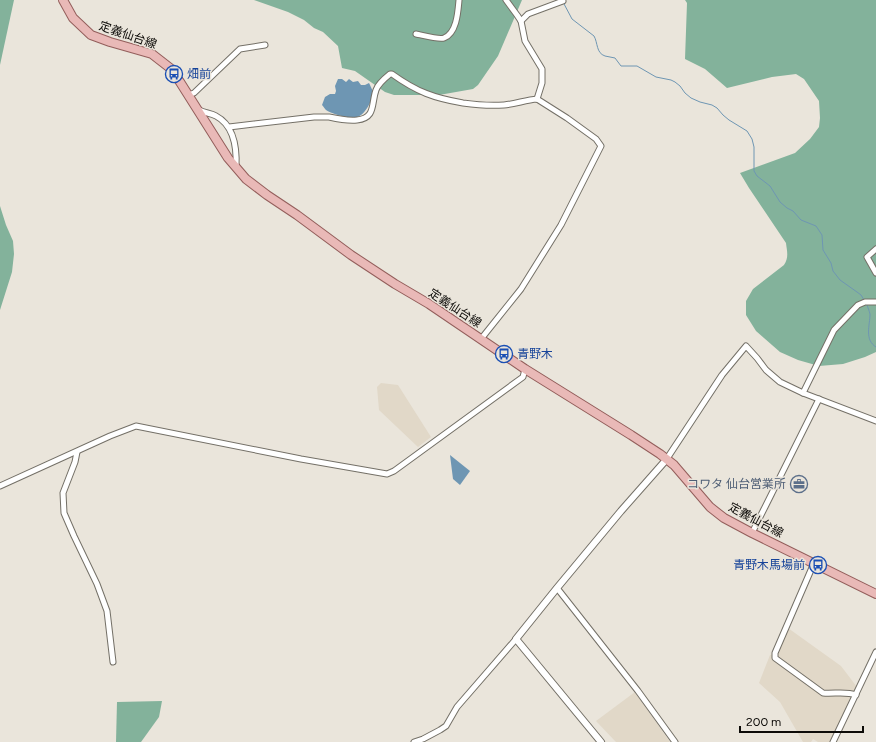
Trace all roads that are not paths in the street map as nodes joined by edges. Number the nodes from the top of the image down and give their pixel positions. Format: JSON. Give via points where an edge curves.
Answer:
{"nodes":[{"id":1,"x":63,"y":0,"type":"edge"},
{"id":2,"x":459,"y":0,"type":"edge"},
{"id":3,"x":506,"y":0,"type":"edge"},
{"id":4,"x":563,"y":1,"type":"dead end"},
{"id":5,"x":521,"y":21,"type":"junction"},
{"id":6,"x":416,"y":34,"type":"dead end"},
{"id":7,"x":265,"y":45,"type":"dead end"},
{"id":8,"x":188,"y":95,"type":"junction"},
{"id":9,"x":537,"y":99,"type":"junction"},
{"id":10,"x":196,"y":108,"type":"junction"},
{"id":11,"x":229,"y":127,"type":"junction"},
{"id":12,"x":236,"y":168,"type":"junction"},
{"id":13,"x":876,"y":249,"type":"edge"},
{"id":14,"x":876,"y":273,"type":"edge"},
{"id":15,"x":876,"y":302,"type":"edge"},
{"id":16,"x":481,"y":339,"type":"junction"},
{"id":17,"x":525,"y":369,"type":"junction"},
{"id":18,"x":803,"y":394,"type":"junction"},
{"id":19,"x":819,"y":399,"type":"junction"},
{"id":20,"x":876,"y":421,"type":"edge"},
{"id":21,"x":77,"y":452,"type":"junction"},
{"id":22,"x":666,"y":460,"type":"junction"},
{"id":23,"x":0,"y":486,"type":"edge"},
{"id":24,"x":752,"y":533,"type":"junction"},
{"id":25,"x":814,"y":563,"type":"junction"},
{"id":26,"x":557,"y":588,"type":"junction"},
{"id":27,"x":876,"y":594,"type":"edge"},
{"id":28,"x":516,"y":640,"type":"junction"},
{"id":29,"x":876,"y":652,"type":"edge"},
{"id":30,"x":113,"y":662,"type":"dead end"},
{"id":31,"x":856,"y":695,"type":"junction"},
{"id":32,"x":414,"y":742,"type":"edge"},
{"id":33,"x":601,"y":742,"type":"edge"},
{"id":34,"x":675,"y":742,"type":"edge"},
{"id":35,"x":833,"y":742,"type":"edge"}],
"edges":[{"from":1,"to":8,"type":"main road","name":"定義仙台線","via":[[72,18],[91,35],[156,56],[170,68]]},
{"from":2,"to":6,"type":"street","via":[[455,26],[451,34],[444,38]]},
{"from":3,"to":5,"type":"street"},
{"from":4,"to":5,"type":"street","via":[[528,14]]},
{"from":5,"to":9,"type":"street","via":[[525,41],[542,69],[542,83]]},
{"from":7,"to":8,"type":"street","via":[[240,49],[194,93]]},
{"from":8,"to":10,"type":"main road","name":"定義仙台線"},
{"from":9,"to":11,"type":"street","via":[[486,106],[446,100],[413,88],[390,74],[376,89],[373,107],[367,118],[343,120],[314,117]]},
{"from":9,"to":16,"type":"street","via":[[596,139],[601,146],[553,238],[520,289]]},
{"from":10,"to":11,"type":"street","via":[[211,113]]},
{"from":10,"to":12,"type":"main road","name":"定義仙台線"},
{"from":11,"to":12,"type":"street","via":[[236,149]]},
{"from":12,"to":16,"type":"main road","name":"定義仙台線","via":[[267,196],[351,255]]},
{"from":13,"to":14,"type":"street","via":[[866,257]]},
{"from":15,"to":18,"type":"street","via":[[858,305],[834,330]]},
{"from":16,"to":17,"type":"main road","name":"定義仙台線"},
{"from":17,"to":21,"type":"street","via":[[523,377],[387,474],[136,426]]},
{"from":17,"to":22,"type":"main road","name":"定義仙台線"},
{"from":18,"to":19,"type":"street"},
{"from":18,"to":22,"type":"street","via":[[780,382],[746,346],[722,375]]},
{"from":19,"to":20,"type":"street"},
{"from":19,"to":24,"type":"street"},
{"from":21,"to":23,"type":"street"},
{"from":21,"to":30,"type":"street","via":[[63,493],[64,513],[107,611]]},
{"from":22,"to":24,"type":"main road","name":"定義仙台線","via":[[674,465],[710,507]]},
{"from":22,"to":26,"type":"street"},
{"from":24,"to":25,"type":"main road","name":"定義仙台線"},
{"from":25,"to":27,"type":"main road","name":"定義仙台線"},
{"from":25,"to":31,"type":"street","via":[[775,658],[823,692]]},
{"from":26,"to":28,"type":"street"},
{"from":26,"to":34,"type":"street"},
{"from":28,"to":32,"type":"street","via":[[457,707],[446,726]]},
{"from":28,"to":33,"type":"street"},
{"from":29,"to":31,"type":"street"},
{"from":31,"to":35,"type":"street"}]}
